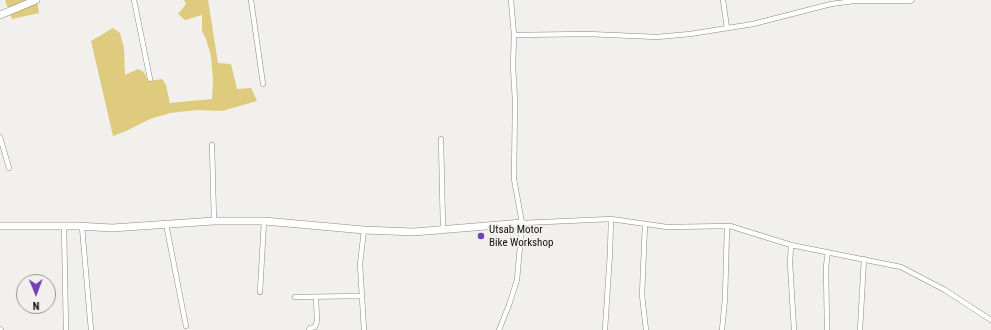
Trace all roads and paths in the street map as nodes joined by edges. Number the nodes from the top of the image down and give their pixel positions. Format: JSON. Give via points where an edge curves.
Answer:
{"nodes":[{"id":1,"x":36,"y":0,"type":"edge"},
{"id":2,"x":134,"y":0,"type":"edge"},
{"id":3,"x":250,"y":0,"type":"edge"},
{"id":4,"x":512,"y":0,"type":"edge"},
{"id":5,"x":723,"y":0,"type":"edge"},
{"id":6,"x":912,"y":0,"type":"edge"},
{"id":7,"x":0,"y":15,"type":"edge"},
{"id":8,"x":727,"y":28,"type":"junction"},
{"id":9,"x":514,"y":35,"type":"junction"},
{"id":10,"x":150,"y":79,"type":"dead end"},
{"id":11,"x":263,"y":84,"type":"dead end"},
{"id":12,"x":0,"y":137,"type":"edge"},
{"id":13,"x":441,"y":139,"type":"dead end"},
{"id":14,"x":212,"y":145,"type":"dead end"},
{"id":15,"x":9,"y":168,"type":"dead end"},
{"id":16,"x":610,"y":219,"type":"junction"},
{"id":17,"x":214,"y":221,"type":"junction"},
{"id":18,"x":264,"y":221,"type":"junction"},
{"id":19,"x":522,"y":223,"type":"junction"},
{"id":20,"x":166,"y":224,"type":"junction"},
{"id":21,"x":645,"y":224,"type":"junction"},
{"id":22,"x":0,"y":226,"type":"edge"},
{"id":23,"x":64,"y":226,"type":"junction"},
{"id":24,"x":82,"y":226,"type":"junction"},
{"id":25,"x":727,"y":226,"type":"junction"},
{"id":26,"x":443,"y":229,"type":"junction"},
{"id":27,"x":364,"y":230,"type":"junction"},
{"id":28,"x":791,"y":245,"type":"junction"},
{"id":29,"x":828,"y":252,"type":"junction"},
{"id":30,"x":864,"y":259,"type":"junction"},
{"id":31,"x":260,"y":292,"type":"dead end"},
{"id":32,"x":362,"y":296,"type":"junction"},
{"id":33,"x":295,"y":297,"type":"dead end"},
{"id":34,"x":316,"y":297,"type":"junction"},
{"id":35,"x":991,"y":320,"type":"edge"},
{"id":36,"x":186,"y":326,"type":"dead end"},
{"id":37,"x":66,"y":330,"type":"edge"},
{"id":38,"x":91,"y":330,"type":"edge"},
{"id":39,"x":309,"y":330,"type":"edge"},
{"id":40,"x":364,"y":330,"type":"edge"},
{"id":41,"x":499,"y":330,"type":"edge"},
{"id":42,"x":605,"y":330,"type":"edge"},
{"id":43,"x":646,"y":330,"type":"edge"},
{"id":44,"x":722,"y":330,"type":"edge"},
{"id":45,"x":794,"y":330,"type":"edge"},
{"id":46,"x":827,"y":330,"type":"edge"},
{"id":47,"x":860,"y":330,"type":"edge"}],
"edges":[{"from":1,"to":7,"type":"street"},
{"from":2,"to":10,"type":"street"},
{"from":3,"to":11,"type":"street"},
{"from":4,"to":9,"type":"street"},
{"from":5,"to":8,"type":"street"},
{"from":6,"to":8,"type":"street","via":[[831,4]]},
{"from":8,"to":9,"type":"street","via":[[657,36]]},
{"from":9,"to":19,"type":"street","via":[[514,179]]},
{"from":12,"to":15,"type":"street"},
{"from":13,"to":26,"type":"street"},
{"from":14,"to":17,"type":"street"},
{"from":16,"to":19,"type":"street"},
{"from":16,"to":21,"type":"street"},
{"from":16,"to":42,"type":"street"},
{"from":17,"to":18,"type":"street"},
{"from":17,"to":20,"type":"street"},
{"from":18,"to":27,"type":"street"},
{"from":18,"to":31,"type":"street"},
{"from":19,"to":26,"type":"street"},
{"from":19,"to":41,"type":"street","via":[[517,280]]},
{"from":20,"to":24,"type":"street","via":[[112,228]]},
{"from":20,"to":36,"type":"street"},
{"from":21,"to":25,"type":"street","via":[[667,227]]},
{"from":21,"to":43,"type":"street","via":[[642,295]]},
{"from":22,"to":23,"type":"street"},
{"from":23,"to":24,"type":"street"},
{"from":23,"to":37,"type":"street"},
{"from":24,"to":38,"type":"street"},
{"from":25,"to":28,"type":"street"},
{"from":25,"to":44,"type":"street"},
{"from":26,"to":27,"type":"street","via":[[414,232]]},
{"from":27,"to":32,"type":"street","via":[[360,264]]},
{"from":28,"to":29,"type":"street"},
{"from":28,"to":45,"type":"street"},
{"from":29,"to":30,"type":"street"},
{"from":29,"to":46,"type":"street"},
{"from":30,"to":35,"type":"street","via":[[902,267],[945,290]]},
{"from":30,"to":47,"type":"street"},
{"from":32,"to":34,"type":"street"},
{"from":32,"to":40,"type":"street"},
{"from":33,"to":34,"type":"street"},
{"from":34,"to":39,"type":"street","via":[[317,322],[315,327]]}]}
